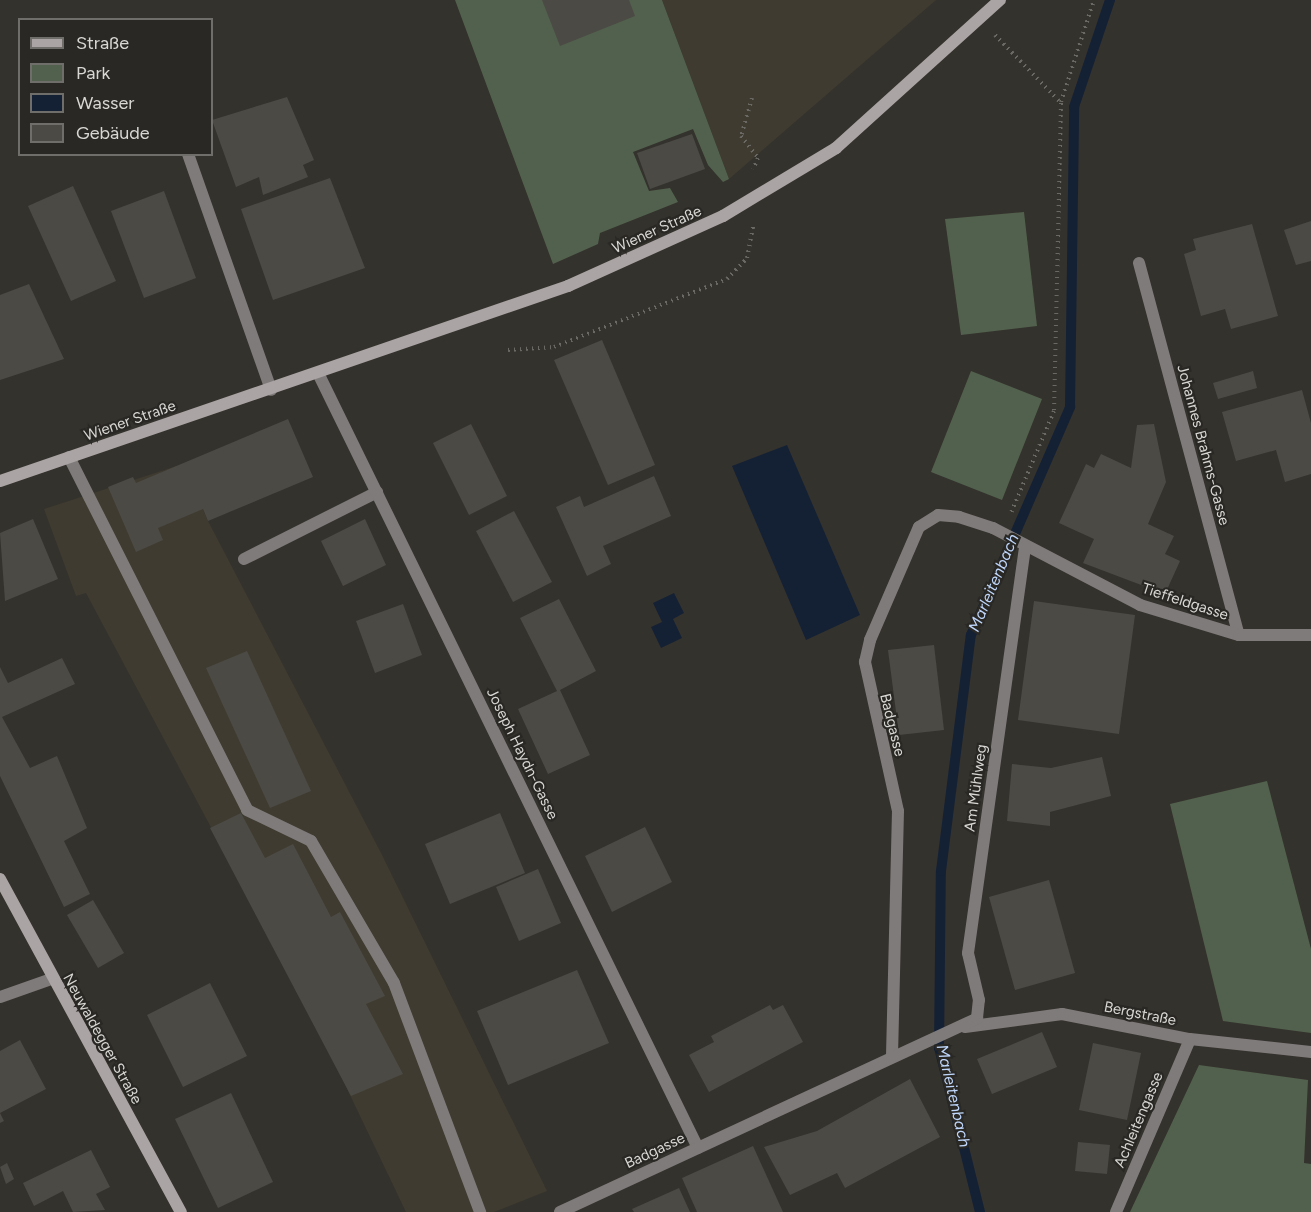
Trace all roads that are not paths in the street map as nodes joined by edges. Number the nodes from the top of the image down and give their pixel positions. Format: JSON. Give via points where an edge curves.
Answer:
{"nodes":[{"id":1,"x":1000,"y":0,"type":"edge"},
{"id":2,"x":189,"y":156,"type":"edge"},
{"id":3,"x":1139,"y":263,"type":"dead end"},
{"id":4,"x":318,"y":374,"type":"junction"},
{"id":5,"x":271,"y":390,"type":"junction"},
{"id":6,"x":69,"y":458,"type":"junction"},
{"id":7,"x":0,"y":481,"type":"edge"},
{"id":8,"x":377,"y":492,"type":"junction"},
{"id":9,"x":1025,"y":547,"type":"junction"},
{"id":10,"x":244,"y":559,"type":"dead end"},
{"id":11,"x":1239,"y":635,"type":"junction"},
{"id":12,"x":1311,"y":635,"type":"edge"},
{"id":13,"x":0,"y":879,"type":"edge"},
{"id":14,"x":51,"y":979,"type":"junction"},
{"id":15,"x":0,"y":997,"type":"edge"},
{"id":16,"x":965,"y":1027,"type":"junction"},
{"id":17,"x":1190,"y":1039,"type":"junction"},
{"id":18,"x":1311,"y":1052,"type":"edge"},
{"id":19,"x":892,"y":1056,"type":"junction"},
{"id":20,"x":698,"y":1148,"type":"junction"},
{"id":21,"x":181,"y":1212,"type":"edge"},
{"id":22,"x":480,"y":1212,"type":"edge"},
{"id":23,"x":560,"y":1212,"type":"edge"},
{"id":24,"x":1116,"y":1212,"type":"edge"}],
"edges":[{"from":1,"to":4,"type":"main road","name":"Wiener Straße","via":[[860,128],[778,188],[568,286]]},
{"from":2,"to":5,"type":"street"},
{"from":3,"to":11,"type":"street","name":"Johannes Brahms-Gasse"},
{"from":4,"to":5,"type":"main road","name":"Wiener Straße"},
{"from":4,"to":8,"type":"street","name":"Joseph Haydn-Gasse"},
{"from":5,"to":6,"type":"main road","name":"Wiener Straße"},
{"from":6,"to":7,"type":"main road","name":"Wiener Straße"},
{"from":6,"to":22,"type":"street","via":[[247,810],[311,842],[394,983]]},
{"from":8,"to":10,"type":"street"},
{"from":8,"to":20,"type":"street","name":"Joseph Haydn-Gasse"},
{"from":9,"to":11,"type":"street","name":"Tieffeldgasse","via":[[1140,605]]},
{"from":9,"to":16,"type":"street","name":"Am Mühlweg","via":[[968,954],[979,1009]]},
{"from":9,"to":19,"type":"street","name":"Badgasse","via":[[993,528],[949,515],[928,519],[870,640],[867,686],[898,811]]},
{"from":11,"to":12,"type":"street","name":"Tieffeldgasse"},
{"from":13,"to":14,"type":"main road","name":"Neuwaldegger Straße"},
{"from":14,"to":15,"type":"street"},
{"from":14,"to":21,"type":"main road","name":"Neuwaldegger Straße"},
{"from":16,"to":17,"type":"street","name":"Bergstraße","via":[[1062,1014]]},
{"from":16,"to":19,"type":"street","name":"Badgasse"},
{"from":17,"to":18,"type":"street","name":"Bergstraße"},
{"from":17,"to":24,"type":"street","name":"Achleitengasse"},
{"from":19,"to":20,"type":"street","name":"Badgasse"},
{"from":20,"to":23,"type":"street","name":"Badgasse"}]}
